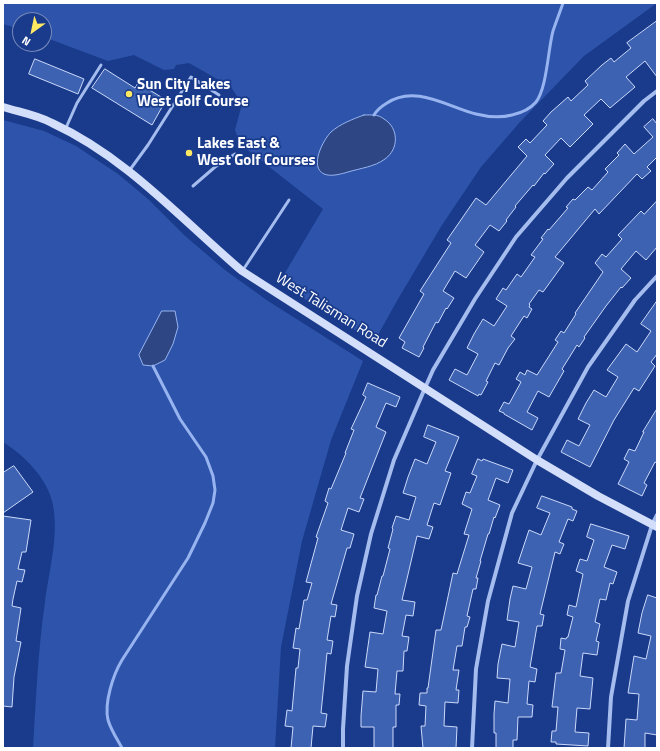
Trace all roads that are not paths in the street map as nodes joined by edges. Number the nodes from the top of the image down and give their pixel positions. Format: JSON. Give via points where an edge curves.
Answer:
{"nodes":[{"id":1,"x":101,"y":66,"type":"dead end"},
{"id":2,"x":657,"y":91,"type":"edge"},
{"id":3,"x":219,"y":95,"type":"dead end"},
{"id":4,"x":3,"y":107,"type":"edge"},
{"id":5,"x":65,"y":130,"type":"junction"},
{"id":6,"x":235,"y":154,"type":"dead end"},
{"id":7,"x":129,"y":171,"type":"junction"},
{"id":8,"x":193,"y":186,"type":"dead end"},
{"id":9,"x":289,"y":200,"type":"dead end"},
{"id":10,"x":242,"y":271,"type":"junction"},
{"id":11,"x":657,"y":276,"type":"edge"},
{"id":12,"x":425,"y":388,"type":"junction"},
{"id":13,"x":537,"y":460,"type":"junction"},
{"id":14,"x":657,"y":515,"type":"edge"},
{"id":15,"x":654,"y":526,"type":"edge"},
{"id":16,"x":343,"y":748,"type":"edge"},
{"id":17,"x":472,"y":748,"type":"edge"},
{"id":18,"x":608,"y":748,"type":"edge"}],
"edges":[{"from":1,"to":5,"type":"lane","via":[[77,103]]},
{"from":2,"to":12,"type":"street","via":[[567,178],[516,237],[475,299]]},
{"from":3,"to":7,"type":"lane","via":[[190,77]]},
{"from":4,"to":5,"type":"street","name":"West Talisman Road","via":[[51,122]]},
{"from":5,"to":7,"type":"street","name":"West Talisman Road","via":[[102,151]]},
{"from":6,"to":8,"type":"lane"},
{"from":7,"to":10,"type":"street","name":"West Talisman Road"},
{"from":9,"to":10,"type":"lane"},
{"from":10,"to":12,"type":"street","name":"West Talisman Road"},
{"from":11,"to":13,"type":"street","via":[[635,300],[588,367]]},
{"from":12,"to":13,"type":"street","name":"West Talisman Road"},
{"from":12,"to":16,"type":"street","via":[[394,460],[371,534],[357,596],[347,666]]},
{"from":13,"to":15,"type":"street","name":"West Talisman Road"},
{"from":13,"to":17,"type":"street","via":[[512,513],[488,601],[476,669]]},
{"from":14,"to":15,"type":"street"},
{"from":15,"to":18,"type":"street","via":[[628,601],[611,697]]}]}
